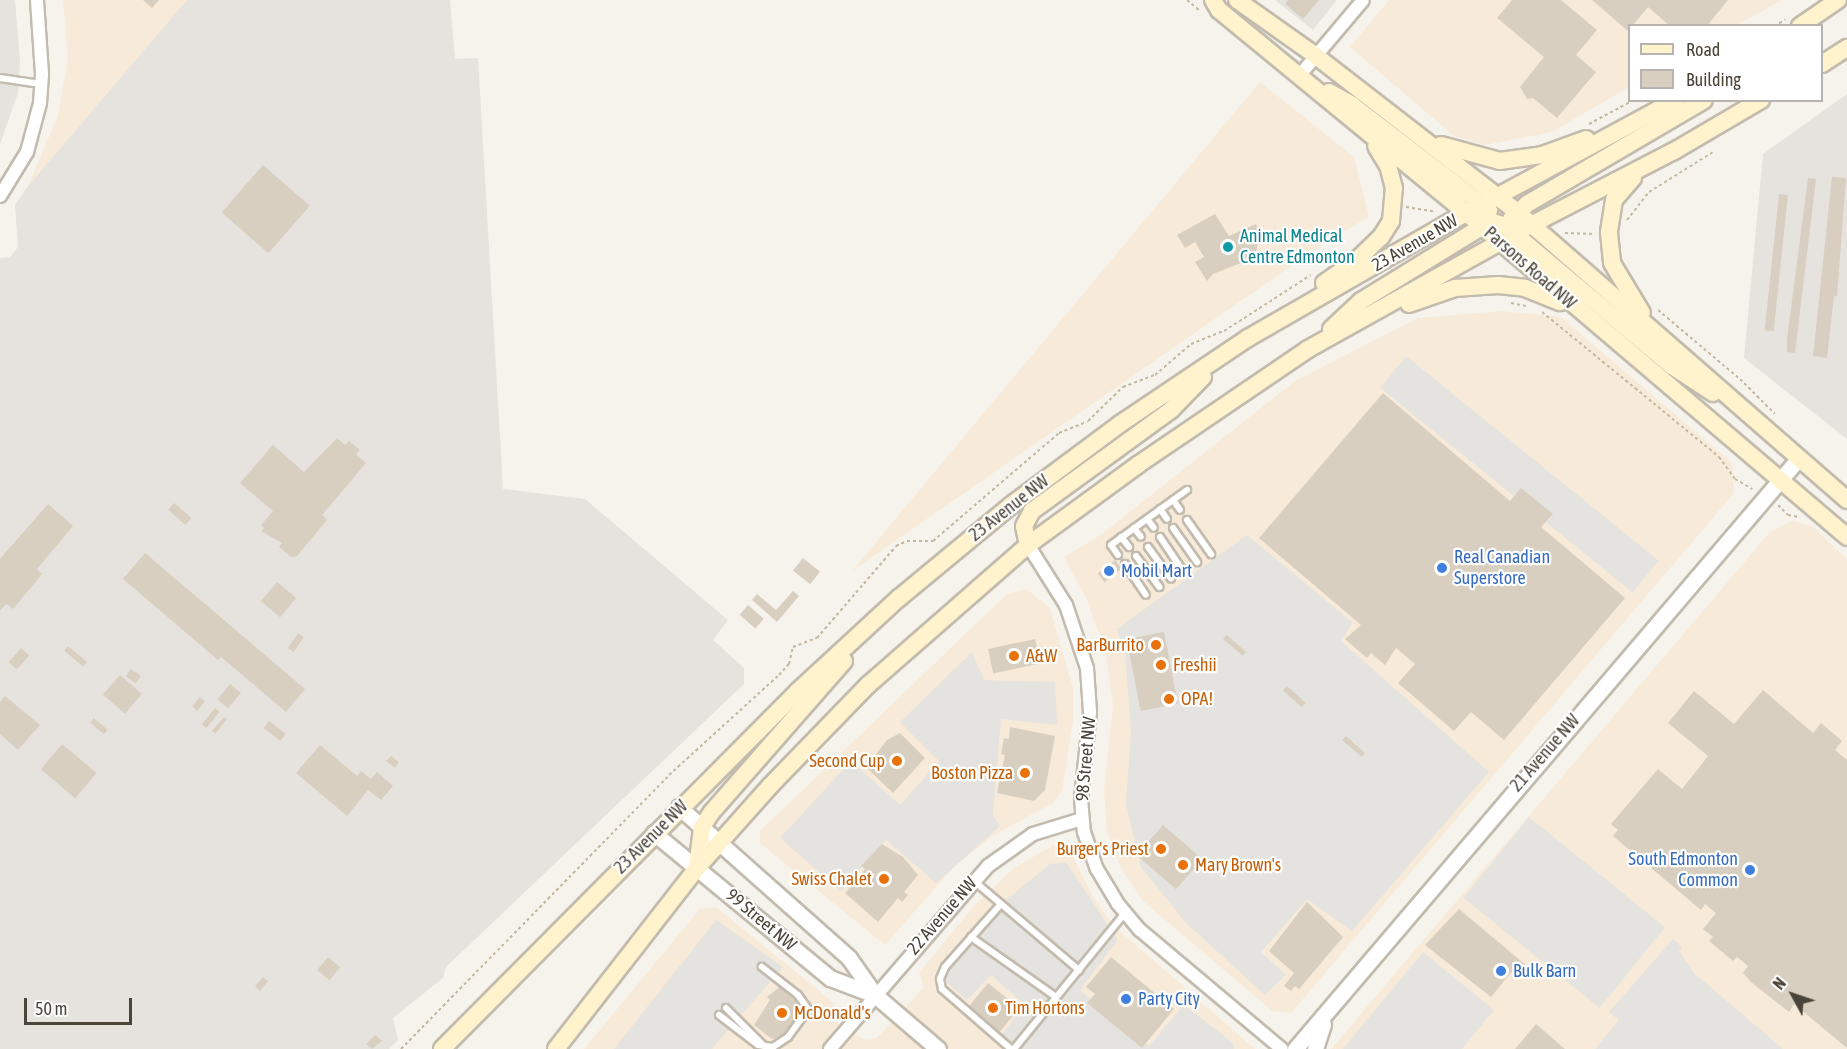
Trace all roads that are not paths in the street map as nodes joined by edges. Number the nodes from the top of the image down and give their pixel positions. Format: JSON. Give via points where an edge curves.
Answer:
{"nodes":[{"id":1,"x":37,"y":0,"type":"edge"},
{"id":2,"x":1213,"y":0,"type":"edge"},
{"id":3,"x":1236,"y":0,"type":"edge"},
{"id":4,"x":1364,"y":0,"type":"edge"},
{"id":5,"x":1838,"y":0,"type":"edge"},
{"id":6,"x":1803,"y":24,"type":"edge"},
{"id":7,"x":1847,"y":48,"type":"edge"},
{"id":8,"x":1316,"y":56,"type":"junction"},
{"id":9,"x":1823,"y":63,"type":"edge"},
{"id":10,"x":0,"y":78,"type":"edge"},
{"id":11,"x":1305,"y":80,"type":"junction"},
{"id":12,"x":41,"y":84,"type":"junction"},
{"id":13,"x":1375,"y":102,"type":"junction"},
{"id":14,"x":1657,"y":102,"type":"edge"},
{"id":15,"x":1673,"y":102,"type":"edge"},
{"id":16,"x":1701,"y":102,"type":"edge"},
{"id":17,"x":1758,"y":102,"type":"edge"},
{"id":18,"x":1341,"y":112,"type":"junction"},
{"id":19,"x":1644,"y":168,"type":"junction"},
{"id":20,"x":0,"y":196,"type":"edge"},
{"id":21,"x":1466,"y":213,"type":"junction"},
{"id":22,"x":1500,"y":220,"type":"junction"},
{"id":23,"x":1533,"y":224,"type":"junction"},
{"id":24,"x":1352,"y":324,"type":"junction"},
{"id":25,"x":1653,"y":332,"type":"junction"},
{"id":26,"x":1248,"y":338,"type":"junction"},
{"id":27,"x":1621,"y":348,"type":"junction"},
{"id":28,"x":1308,"y":350,"type":"junction"},
{"id":29,"x":1229,"y":351,"type":"junction"},
{"id":30,"x":1732,"y":401,"type":"junction"},
{"id":31,"x":1798,"y":459,"type":"junction"},
{"id":32,"x":1779,"y":480,"type":"junction"},
{"id":33,"x":1187,"y":489,"type":"dead end"},
{"id":34,"x":1173,"y":500,"type":"junction"},
{"id":35,"x":1847,"y":500,"type":"edge"},
{"id":36,"x":1160,"y":509,"type":"junction"},
{"id":37,"x":1180,"y":510,"type":"dead end"},
{"id":38,"x":1147,"y":519,"type":"junction"},
{"id":39,"x":1167,"y":519,"type":"dead end"},
{"id":40,"x":1187,"y":520,"type":"dead end"},
{"id":41,"x":1134,"y":528,"type":"junction"},
{"id":42,"x":1154,"y":528,"type":"dead end"},
{"id":43,"x":1173,"y":528,"type":"dead end"},
{"id":44,"x":1121,"y":537,"type":"junction"},
{"id":45,"x":1141,"y":537,"type":"dead end"},
{"id":46,"x":1160,"y":537,"type":"dead end"},
{"id":47,"x":1847,"y":537,"type":"edge"},
{"id":48,"x":1028,"y":545,"type":"junction"},
{"id":49,"x":1129,"y":547,"type":"dead end"},
{"id":50,"x":1148,"y":547,"type":"dead end"},
{"id":51,"x":1211,"y":554,"type":"dead end"},
{"id":52,"x":1118,"y":555,"type":"dead end"},
{"id":53,"x":1136,"y":556,"type":"dead end"},
{"id":54,"x":1197,"y":562,"type":"dead end"},
{"id":55,"x":1125,"y":564,"type":"dead end"},
{"id":56,"x":1183,"y":571,"type":"dead end"},
{"id":57,"x":1171,"y":579,"type":"dead end"},
{"id":58,"x":1159,"y":587,"type":"dead end"},
{"id":59,"x":1146,"y":595,"type":"dead end"},
{"id":60,"x":899,"y":598,"type":"junction"},
{"id":61,"x":679,"y":807,"type":"junction"},
{"id":62,"x":1082,"y":819,"type":"junction"},
{"id":63,"x":702,"y":827,"type":"junction"},
{"id":64,"x":654,"y":832,"type":"junction"},
{"id":65,"x":719,"y":842,"type":"junction"},
{"id":66,"x":697,"y":868,"type":"junction"},
{"id":67,"x":973,"y":880,"type":"junction"},
{"id":68,"x":1001,"y":903,"type":"junction"},
{"id":69,"x":1125,"y":914,"type":"junction"},
{"id":70,"x":971,"y":937,"type":"junction"},
{"id":71,"x":762,"y":967,"type":"dead end"},
{"id":72,"x":1079,"y":969,"type":"junction"},
{"id":73,"x":1351,"y":982,"type":"junction"},
{"id":74,"x":874,"y":996,"type":"junction"},
{"id":75,"x":1056,"y":997,"type":"junction"},
{"id":76,"x":726,"y":1008,"type":"dead end"},
{"id":77,"x":719,"y":1015,"type":"dead end"},
{"id":78,"x":765,"y":1047,"type":"junction"},
{"id":79,"x":442,"y":1049,"type":"edge"},
{"id":80,"x":556,"y":1049,"type":"edge"},
{"id":81,"x":830,"y":1049,"type":"edge"},
{"id":82,"x":938,"y":1049,"type":"edge"},
{"id":83,"x":1012,"y":1049,"type":"edge"},
{"id":84,"x":1282,"y":1049,"type":"edge"},
{"id":85,"x":1295,"y":1049,"type":"edge"},
{"id":86,"x":1315,"y":1049,"type":"edge"}],
"edges":[{"from":1,"to":12,"type":"street"},
{"from":2,"to":11,"type":"main road","name":"Parsons Road NW","via":[[1219,10]]},
{"from":3,"to":8,"type":"main road","name":"Parsons Road NW"},
{"from":4,"to":8,"type":"street"},
{"from":5,"to":6,"type":"main road"},
{"from":7,"to":9,"type":"main road"},
{"from":8,"to":11,"type":"street"},
{"from":8,"to":13,"type":"main road","name":"Parsons Road NW"},
{"from":10,"to":12,"type":"lane"},
{"from":11,"to":18,"type":"main road","name":"Parsons Road NW"},
{"from":11,"to":22,"type":"main road","via":[[1352,105]]},
{"from":12,"to":20,"type":"street","via":[[27,152]]},
{"from":13,"to":14,"type":"main road","via":[[1452,150],[1500,161],[1522,160],[1567,147]]},
{"from":13,"to":22,"type":"main road","name":"Parsons Road NW"},
{"from":15,"to":22,"type":"main road","name":"23 Avenue NW"},
{"from":16,"to":22,"type":"main road"},
{"from":17,"to":19,"type":"main road"},
{"from":18,"to":21,"type":"main road","name":"Parsons Road NW"},
{"from":18,"to":26,"type":"main road","via":[[1375,145],[1388,166],[1395,196],[1391,221],[1357,260]]},
{"from":19,"to":23,"type":"main road"},
{"from":19,"to":25,"type":"main road","via":[[1614,200],[1609,233],[1617,274]]},
{"from":21,"to":22,"type":"main road","name":"23 Avenue NW"},
{"from":21,"to":26,"type":"main road","name":"23 Avenue NW"},
{"from":22,"to":23,"type":"main road","name":"Parsons Road NW"},
{"from":22,"to":24,"type":"main road","name":"23 Avenue NW"},
{"from":22,"to":27,"type":"main road","name":"Parsons Road NW"},
{"from":22,"to":28,"type":"main road","via":[[1360,302]]},
{"from":22,"to":30,"type":"main road","via":[[1687,378]]},
{"from":23,"to":25,"type":"main road","name":"Parsons Road NW"},
{"from":24,"to":27,"type":"main road","via":[[1455,288],[1498,285],[1525,288],[1554,298]]},
{"from":24,"to":28,"type":"main road","name":"23 Avenue NW"},
{"from":25,"to":30,"type":"main road","name":"Parsons Road NW"},
{"from":26,"to":29,"type":"main road","name":"23 Avenue NW"},
{"from":27,"to":32,"type":"main road","name":"Parsons Road NW"},
{"from":28,"to":48,"type":"main road","name":"23 Avenue NW","via":[[1152,454]]},
{"from":29,"to":48,"type":"main road","via":[[1171,410],[1032,511],[1024,526]]},
{"from":29,"to":60,"type":"main road","name":"23 Avenue NW","via":[[1120,424],[1014,503]]},
{"from":30,"to":31,"type":"main road","name":"Parsons Road NW"},
{"from":31,"to":32,"type":"street","name":"21 Avenue NW"},
{"from":31,"to":35,"type":"main road","name":"Parsons Road NW"},
{"from":32,"to":47,"type":"main road","name":"Parsons Road NW"},
{"from":32,"to":73,"type":"street","name":"21 Avenue NW"},
{"from":33,"to":34,"type":"lane"},
{"from":34,"to":36,"type":"lane"},
{"from":34,"to":37,"type":"lane"},
{"from":36,"to":38,"type":"lane"},
{"from":36,"to":39,"type":"lane"},
{"from":38,"to":41,"type":"lane"},
{"from":38,"to":42,"type":"lane"},
{"from":40,"to":51,"type":"lane"},
{"from":41,"to":44,"type":"lane"},
{"from":41,"to":45,"type":"lane"},
{"from":43,"to":54,"type":"lane"},
{"from":44,"to":49,"type":"lane"},
{"from":44,"to":52,"type":"lane","via":[[1111,545]]},
{"from":46,"to":56,"type":"lane"},
{"from":48,"to":62,"type":"street","name":"98 Street NW","via":[[1066,605],[1087,668],[1090,712],[1081,781]]},
{"from":48,"to":65,"type":"main road","name":"23 Avenue NW","via":[[868,686]]},
{"from":50,"to":57,"type":"lane"},
{"from":53,"to":58,"type":"lane"},
{"from":55,"to":59,"type":"lane"},
{"from":60,"to":61,"type":"main road","name":"23 Avenue NW"},
{"from":60,"to":63,"type":"main road"},
{"from":61,"to":63,"type":"street","name":"99 Street NW"},
{"from":61,"to":64,"type":"main road","name":"23 Avenue NW"},
{"from":62,"to":67,"type":"street","name":"22 Avenue NW","via":[[1026,839]]},
{"from":62,"to":69,"type":"street","name":"98 Street NW","via":[[1097,869]]},
{"from":63,"to":65,"type":"street","name":"99 Street NW"},
{"from":63,"to":66,"type":"main road"},
{"from":64,"to":66,"type":"street","name":"99 Street NW"},
{"from":64,"to":79,"type":"main road","name":"23 Avenue NW"},
{"from":65,"to":66,"type":"main road","name":"23 Avenue NW"},
{"from":65,"to":74,"type":"street","name":"99 Street NW","via":[[849,958]]},
{"from":66,"to":74,"type":"street","name":"99 Street NW","via":[[830,978]]},
{"from":66,"to":80,"type":"main road","name":"23 Avenue NW"},
{"from":67,"to":68,"type":"lane"},
{"from":67,"to":74,"type":"street","name":"22 Avenue NW"},
{"from":68,"to":70,"type":"lane"},
{"from":68,"to":72,"type":"lane"},
{"from":69,"to":72,"type":"lane"},
{"from":69,"to":84,"type":"street","name":"98 Street NW"},
{"from":70,"to":75,"type":"lane"},
{"from":70,"to":83,"type":"lane","via":[[945,967],[939,979],[942,989]]},
{"from":71,"to":78,"type":"lane","via":[[808,1009],[780,1044]]},
{"from":72,"to":75,"type":"lane"},
{"from":73,"to":85,"type":"street","name":"21 Avenue NW"},
{"from":73,"to":86,"type":"street","via":[[1321,1027]]},
{"from":74,"to":81,"type":"street","name":"22 Avenue NW"},
{"from":74,"to":82,"type":"street","name":"99 Street NW"},
{"from":75,"to":83,"type":"lane"},
{"from":76,"to":78,"type":"lane"},
{"from":77,"to":78,"type":"lane"}]}
